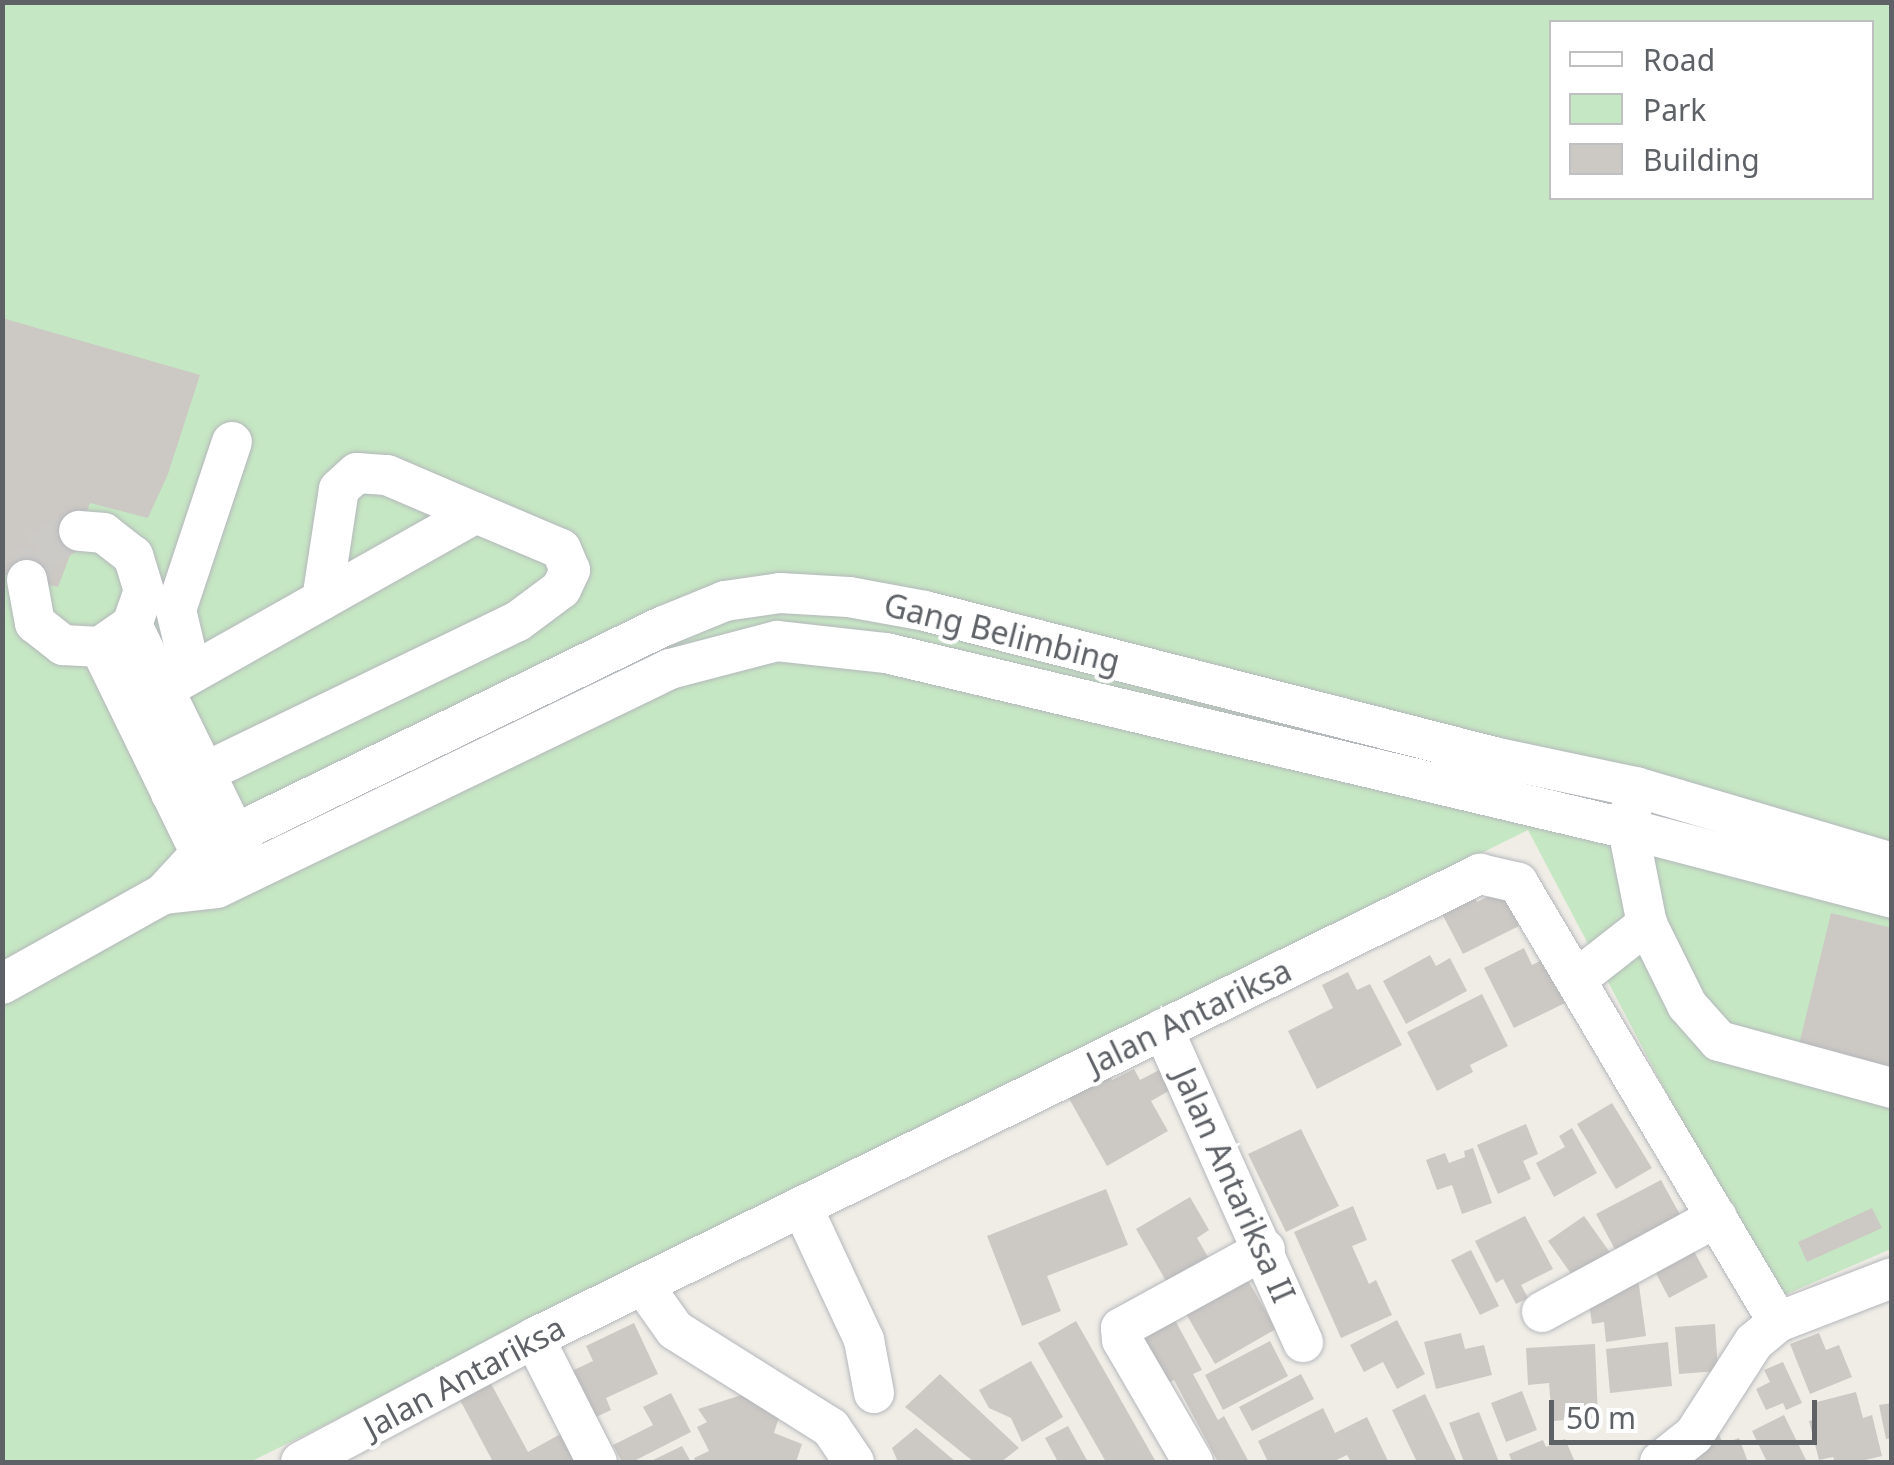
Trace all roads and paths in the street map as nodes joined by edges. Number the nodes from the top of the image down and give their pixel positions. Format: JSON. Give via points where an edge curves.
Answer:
{"nodes":[{"id":1,"x":232,"y":442,"type":"dead end"},
{"id":2,"x":476,"y":513,"type":"junction"},
{"id":3,"x":79,"y":531,"type":"dead end"},
{"id":4,"x":27,"y":580,"type":"dead end"},
{"id":5,"x":780,"y":593,"type":"junction"},
{"id":6,"x":322,"y":600,"type":"junction"},
{"id":7,"x":116,"y":636,"type":"junction"},
{"id":8,"x":778,"y":642,"type":"junction"},
{"id":9,"x":178,"y":680,"type":"junction"},
{"id":10,"x":130,"y":708,"type":"junction"},
{"id":11,"x":206,"y":772,"type":"junction"},
{"id":12,"x":1636,"y":786,"type":"junction"},
{"id":13,"x":171,"y":793,"type":"junction"},
{"id":14,"x":1628,"y":829,"type":"junction"},
{"id":15,"x":235,"y":834,"type":"junction"},
{"id":16,"x":1892,"y":863,"type":"edge"},
{"id":17,"x":208,"y":871,"type":"junction"},
{"id":18,"x":253,"y":871,"type":"junction"},
{"id":19,"x":1892,"y":898,"type":"edge"},
{"id":20,"x":1647,"y":924,"type":"junction"},
{"id":21,"x":1578,"y":978,"type":"junction"},
{"id":22,"x":2,"y":984,"type":"edge"},
{"id":23,"x":1164,"y":1028,"type":"junction"},
{"id":24,"x":1892,"y":1088,"type":"edge"},
{"id":25,"x":803,"y":1209,"type":"junction"},
{"id":26,"x":1717,"y":1218,"type":"junction"},
{"id":27,"x":1264,"y":1249,"type":"junction"},
{"id":28,"x":1892,"y":1278,"type":"edge"},
{"id":29,"x":643,"y":1285,"type":"junction"},
{"id":30,"x":1542,"y":1312,"type":"dead end"},
{"id":31,"x":1778,"y":1322,"type":"junction"},
{"id":32,"x":534,"y":1338,"type":"junction"},
{"id":33,"x":1303,"y":1342,"type":"dead end"},
{"id":34,"x":874,"y":1393,"type":"dead end"},
{"id":35,"x":300,"y":1462,"type":"edge"},
{"id":36,"x":597,"y":1462,"type":"edge"},
{"id":37,"x":854,"y":1462,"type":"edge"},
{"id":38,"x":1193,"y":1462,"type":"edge"},
{"id":39,"x":1660,"y":1462,"type":"edge"}],
"edges":[{"from":1,"to":9,"type":"street","via":[[176,610]]},
{"from":2,"to":6,"type":"street"},
{"from":2,"to":6,"type":"street","via":[[387,475],[357,473],[339,489]]},
{"from":2,"to":11,"type":"street","via":[[561,550],[570,570],[561,588],[518,621]]},
{"from":3,"to":7,"type":"street","via":[[104,533],[133,556],[144,590]]},
{"from":4,"to":7,"type":"street","via":[[35,623],[63,646]]},
{"from":5,"to":8,"type":"street"},
{"from":5,"to":12,"type":"street","name":"Gang Belimbing","via":[[926,611],[1498,758]]},
{"from":5,"to":15,"type":"street","name":"Gang Belimbing","via":[[725,600],[664,626]]},
{"from":6,"to":9,"type":"street"},
{"from":7,"to":9,"type":"street"},
{"from":7,"to":10,"type":"street"},
{"from":8,"to":14,"type":"street","name":"Gang Belimbing","via":[[886,652]]},
{"from":8,"to":18,"type":"street","name":"Gang Belimbing","via":[[670,669]]},
{"from":9,"to":10,"type":"street"},
{"from":9,"to":11,"type":"street"},
{"from":10,"to":13,"type":"street"},
{"from":11,"to":13,"type":"street"},
{"from":11,"to":15,"type":"street"},
{"from":12,"to":14,"type":"street"},
{"from":12,"to":16,"type":"street","name":"Gang Belimbing"},
{"from":13,"to":17,"type":"street"},
{"from":14,"to":19,"type":"street","name":"Gang Belimbing"},
{"from":14,"to":20,"type":"street"},
{"from":15,"to":17,"type":"street","name":"Gang Belimbing"},
{"from":15,"to":18,"type":"street"},
{"from":17,"to":18,"type":"street","name":"Gang Belimbing"},
{"from":17,"to":22,"type":"street","name":"Gang Belimbing"},
{"from":20,"to":21,"type":"street"},
{"from":20,"to":24,"type":"street","via":[[1687,1005],[1719,1041]]},
{"from":21,"to":23,"type":"street","name":"Jalan Antariksa","via":[[1518,883],[1480,874]]},
{"from":21,"to":26,"type":"street","name":"Jalan Antariksa"},
{"from":23,"to":25,"type":"street","name":"Jalan Antariksa"},
{"from":23,"to":27,"type":"street","name":"Jalan Antariksa II"},
{"from":25,"to":29,"type":"street","name":"Jalan Antariksa"},
{"from":25,"to":34,"type":"street","via":[[864,1340]]},
{"from":26,"to":30,"type":"street"},
{"from":26,"to":31,"type":"street","name":"Jalan Antariksa"},
{"from":27,"to":33,"type":"street","name":"Jalan Antariksa II"},
{"from":27,"to":38,"type":"street","via":[[1121,1328]]},
{"from":28,"to":31,"type":"street"},
{"from":29,"to":32,"type":"street","name":"Jalan Antariksa"},
{"from":29,"to":37,"type":"street","via":[[675,1330],[831,1428]]},
{"from":31,"to":39,"type":"street","via":[[1754,1342],[1694,1435]]},
{"from":32,"to":35,"type":"street","name":"Jalan Antariksa"},
{"from":32,"to":36,"type":"street"}]}
